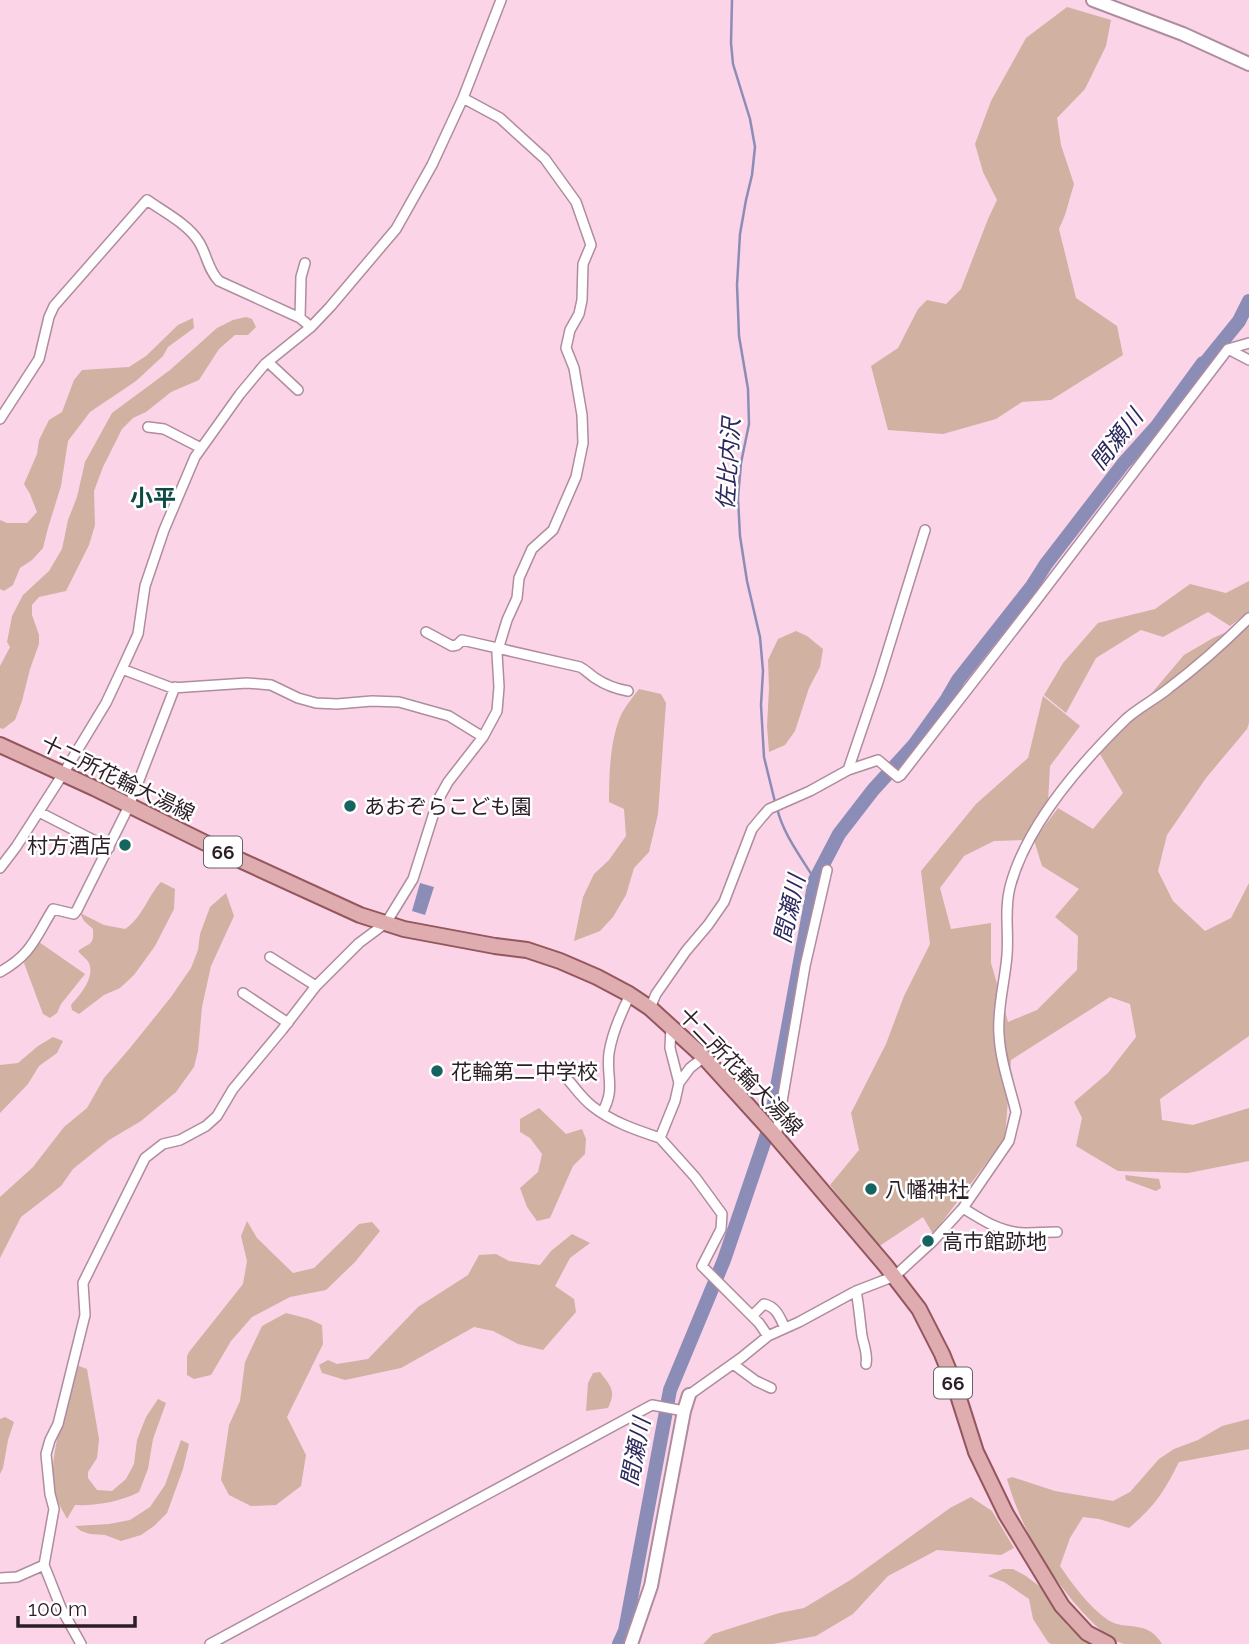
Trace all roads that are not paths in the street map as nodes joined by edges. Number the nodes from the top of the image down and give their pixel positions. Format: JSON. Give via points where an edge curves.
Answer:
{"nodes":[{"id":1,"x":501,"y":0,"type":"edge"},
{"id":2,"x":1093,"y":0,"type":"edge"},
{"id":3,"x":1244,"y":62,"type":"edge"},
{"id":4,"x":464,"y":98,"type":"junction"},
{"id":5,"x":304,"y":263,"type":"dead end"},
{"id":6,"x":300,"y":318,"type":"junction"},
{"id":7,"x":311,"y":327,"type":"junction"},
{"id":8,"x":1249,"y":343,"type":"edge"},
{"id":9,"x":1228,"y":349,"type":"junction"},
{"id":10,"x":1249,"y":360,"type":"edge"},
{"id":11,"x":268,"y":362,"type":"junction"},
{"id":12,"x":298,"y":390,"type":"dead end"},
{"id":13,"x":0,"y":419,"type":"edge"},
{"id":14,"x":148,"y":427,"type":"dead end"},
{"id":15,"x":201,"y":448,"type":"junction"},
{"id":16,"x":925,"y":530,"type":"dead end"},
{"id":17,"x":1249,"y":618,"type":"edge"},
{"id":18,"x":426,"y":632,"type":"dead end"},
{"id":19,"x":499,"y":648,"type":"junction"},
{"id":20,"x":122,"y":670,"type":"junction"},
{"id":21,"x":175,"y":687,"type":"junction"},
{"id":22,"x":628,"y":691,"type":"dead end"},
{"id":23,"x":483,"y":737,"type":"junction"},
{"id":24,"x":0,"y":745,"type":"edge"},
{"id":25,"x":848,"y":770,"type":"junction"},
{"id":26,"x":63,"y":774,"type":"junction"},
{"id":27,"x":129,"y":806,"type":"junction"},
{"id":28,"x":39,"y":812,"type":"junction"},
{"id":29,"x":109,"y":848,"type":"junction"},
{"id":30,"x":0,"y":868,"type":"edge"},
{"id":31,"x":827,"y":870,"type":"dead end"},
{"id":32,"x":386,"y":923,"type":"junction"},
{"id":33,"x":270,"y":957,"type":"dead end"},
{"id":34,"x":0,"y":972,"type":"edge"},
{"id":35,"x":316,"y":986,"type":"junction"},
{"id":36,"x":243,"y":993,"type":"dead end"},
{"id":37,"x":630,"y":995,"type":"junction"},
{"id":38,"x":650,"y":1008,"type":"junction"},
{"id":39,"x":288,"y":1023,"type":"junction"},
{"id":40,"x":671,"y":1026,"type":"junction"},
{"id":41,"x":704,"y":1057,"type":"junction"},
{"id":42,"x":569,"y":1081,"type":"dead end"},
{"id":43,"x":679,"y":1083,"type":"junction"},
{"id":44,"x":602,"y":1113,"type":"junction"},
{"id":45,"x":774,"y":1135,"type":"junction"},
{"id":46,"x":660,"y":1138,"type":"junction"},
{"id":47,"x":963,"y":1208,"type":"junction"},
{"id":48,"x":1058,"y":1232,"type":"dead end"},
{"id":49,"x":895,"y":1276,"type":"junction"},
{"id":50,"x":856,"y":1291,"type":"junction"},
{"id":51,"x":752,"y":1316,"type":"junction"},
{"id":52,"x":785,"y":1328,"type":"junction"},
{"id":53,"x":768,"y":1336,"type":"junction"},
{"id":54,"x":733,"y":1363,"type":"junction"},
{"id":55,"x":866,"y":1364,"type":"dead end"},
{"id":56,"x":771,"y":1388,"type":"dead end"},
{"id":57,"x":689,"y":1395,"type":"joint"},
{"id":58,"x":681,"y":1411,"type":"junction"},
{"id":59,"x":44,"y":1565,"type":"junction"},
{"id":60,"x":0,"y":1578,"type":"edge"},
{"id":61,"x":81,"y":1644,"type":"edge"},
{"id":62,"x":211,"y":1644,"type":"edge"},
{"id":63,"x":631,"y":1644,"type":"edge"},
{"id":64,"x":1108,"y":1644,"type":"edge"}],
"edges":[{"from":1,"to":4,"type":"street"},
{"from":2,"to":3,"type":"street"},
{"from":4,"to":7,"type":"street","via":[[396,229]]},
{"from":4,"to":19,"type":"street","via":[[500,118],[545,159],[576,202],[591,245],[583,264],[579,314],[566,348],[582,415],[583,443],[576,477],[553,530],[532,549],[526,562]]},
{"from":5,"to":6,"type":"street"},
{"from":6,"to":7,"type":"street"},
{"from":6,"to":13,"type":"street","via":[[219,281],[198,240],[147,200],[54,306],[39,359]]},
{"from":7,"to":11,"type":"street"},
{"from":8,"to":9,"type":"street"},
{"from":9,"to":10,"type":"street"},
{"from":9,"to":25,"type":"street","via":[[910,765],[898,777],[878,760]]},
{"from":11,"to":12,"type":"street"},
{"from":11,"to":15,"type":"street"},
{"from":14,"to":15,"type":"street","via":[[164,429]]},
{"from":15,"to":20,"type":"street","via":[[164,530],[145,586],[138,634]]},
{"from":16,"to":25,"type":"street"},
{"from":17,"to":47,"type":"street","via":[[1170,688],[1128,716],[1049,807],[1026,844],[1006,909],[1007,955],[999,1011],[999,1034],[1016,1112],[1014,1124],[1009,1141]]},
{"from":18,"to":19,"type":"street","via":[[452,646],[462,640]]},
{"from":19,"to":22,"type":"street","via":[[580,667],[616,689]]},
{"from":19,"to":23,"type":"street","via":[[497,711]]},
{"from":20,"to":21,"type":"street"},
{"from":20,"to":26,"type":"street"},
{"from":21,"to":23,"type":"street","via":[[247,683],[271,685],[316,703],[400,702],[449,716]]},
{"from":21,"to":27,"type":"street"},
{"from":23,"to":32,"type":"street","via":[[438,800],[413,879]]},
{"from":24,"to":26,"type":"main road","name":"十二所花輪大湯線","number":"66"},
{"from":25,"to":38,"type":"street","via":[[769,809],[752,829],[724,902]]},
{"from":26,"to":27,"type":"main road","name":"十二所花輪大湯線","number":"66"},
{"from":26,"to":28,"type":"street"},
{"from":27,"to":29,"type":"street"},
{"from":27,"to":32,"type":"main road","name":"十二所花輪大湯線","number":"66"},
{"from":28,"to":29,"type":"street"},
{"from":28,"to":30,"type":"street"},
{"from":29,"to":34,"type":"street","via":[[74,914],[53,909],[30,949]]},
{"from":31,"to":45,"type":"street"},
{"from":32,"to":35,"type":"street"},
{"from":32,"to":37,"type":"main road","name":"十二所花輪大湯線","number":"66","via":[[527,950]]},
{"from":33,"to":35,"type":"street"},
{"from":35,"to":39,"type":"street"},
{"from":36,"to":39,"type":"street"},
{"from":37,"to":38,"type":"main road","name":"十二所花輪大湯線","number":"66"},
{"from":37,"to":44,"type":"street","via":[[614,1032],[609,1101]]},
{"from":38,"to":40,"type":"main road","name":"十二所花輪大湯線","number":"66"},
{"from":39,"to":59,"type":"street","via":[[233,1088],[217,1116],[145,1158],[91,1265],[83,1283],[85,1315],[46,1454],[54,1509]]},
{"from":40,"to":41,"type":"main road","name":"十二所花輪大湯線","number":"66"},
{"from":40,"to":43,"type":"street","via":[[670,1048]]},
{"from":41,"to":43,"type":"street"},
{"from":41,"to":45,"type":"main road","name":"十二所花輪大湯線","number":"66"},
{"from":42,"to":44,"type":"street"},
{"from":43,"to":46,"type":"street"},
{"from":44,"to":46,"type":"street"},
{"from":45,"to":49,"type":"main road","name":"十二所花輪大湯線","number":"66"},
{"from":46,"to":51,"type":"street","via":[[722,1214],[721,1229],[702,1266]]},
{"from":47,"to":48,"type":"street","via":[[1005,1230]]},
{"from":47,"to":49,"type":"street"},
{"from":49,"to":50,"type":"street"},
{"from":49,"to":64,"type":"main road","name":"十二所花輪大湯線","number":"66","via":[[933,1335],[976,1452],[1006,1514],[1062,1606],[1087,1633]]},
{"from":50,"to":52,"type":"street"},
{"from":50,"to":55,"type":"street"},
{"from":51,"to":52,"type":"street","via":[[764,1304],[770,1305]]},
{"from":51,"to":53,"type":"street"},
{"from":52,"to":53,"type":"street"},
{"from":53,"to":54,"type":"street"},
{"from":54,"to":56,"type":"street"},
{"from":54,"to":57,"type":"street"},
{"from":57,"to":58,"type":"street"},
{"from":58,"to":62,"type":"street","via":[[652,1405]]},
{"from":58,"to":63,"type":"street","via":[[652,1586]]},
{"from":59,"to":60,"type":"street","via":[[17,1577]]},
{"from":59,"to":61,"type":"street"}]}
